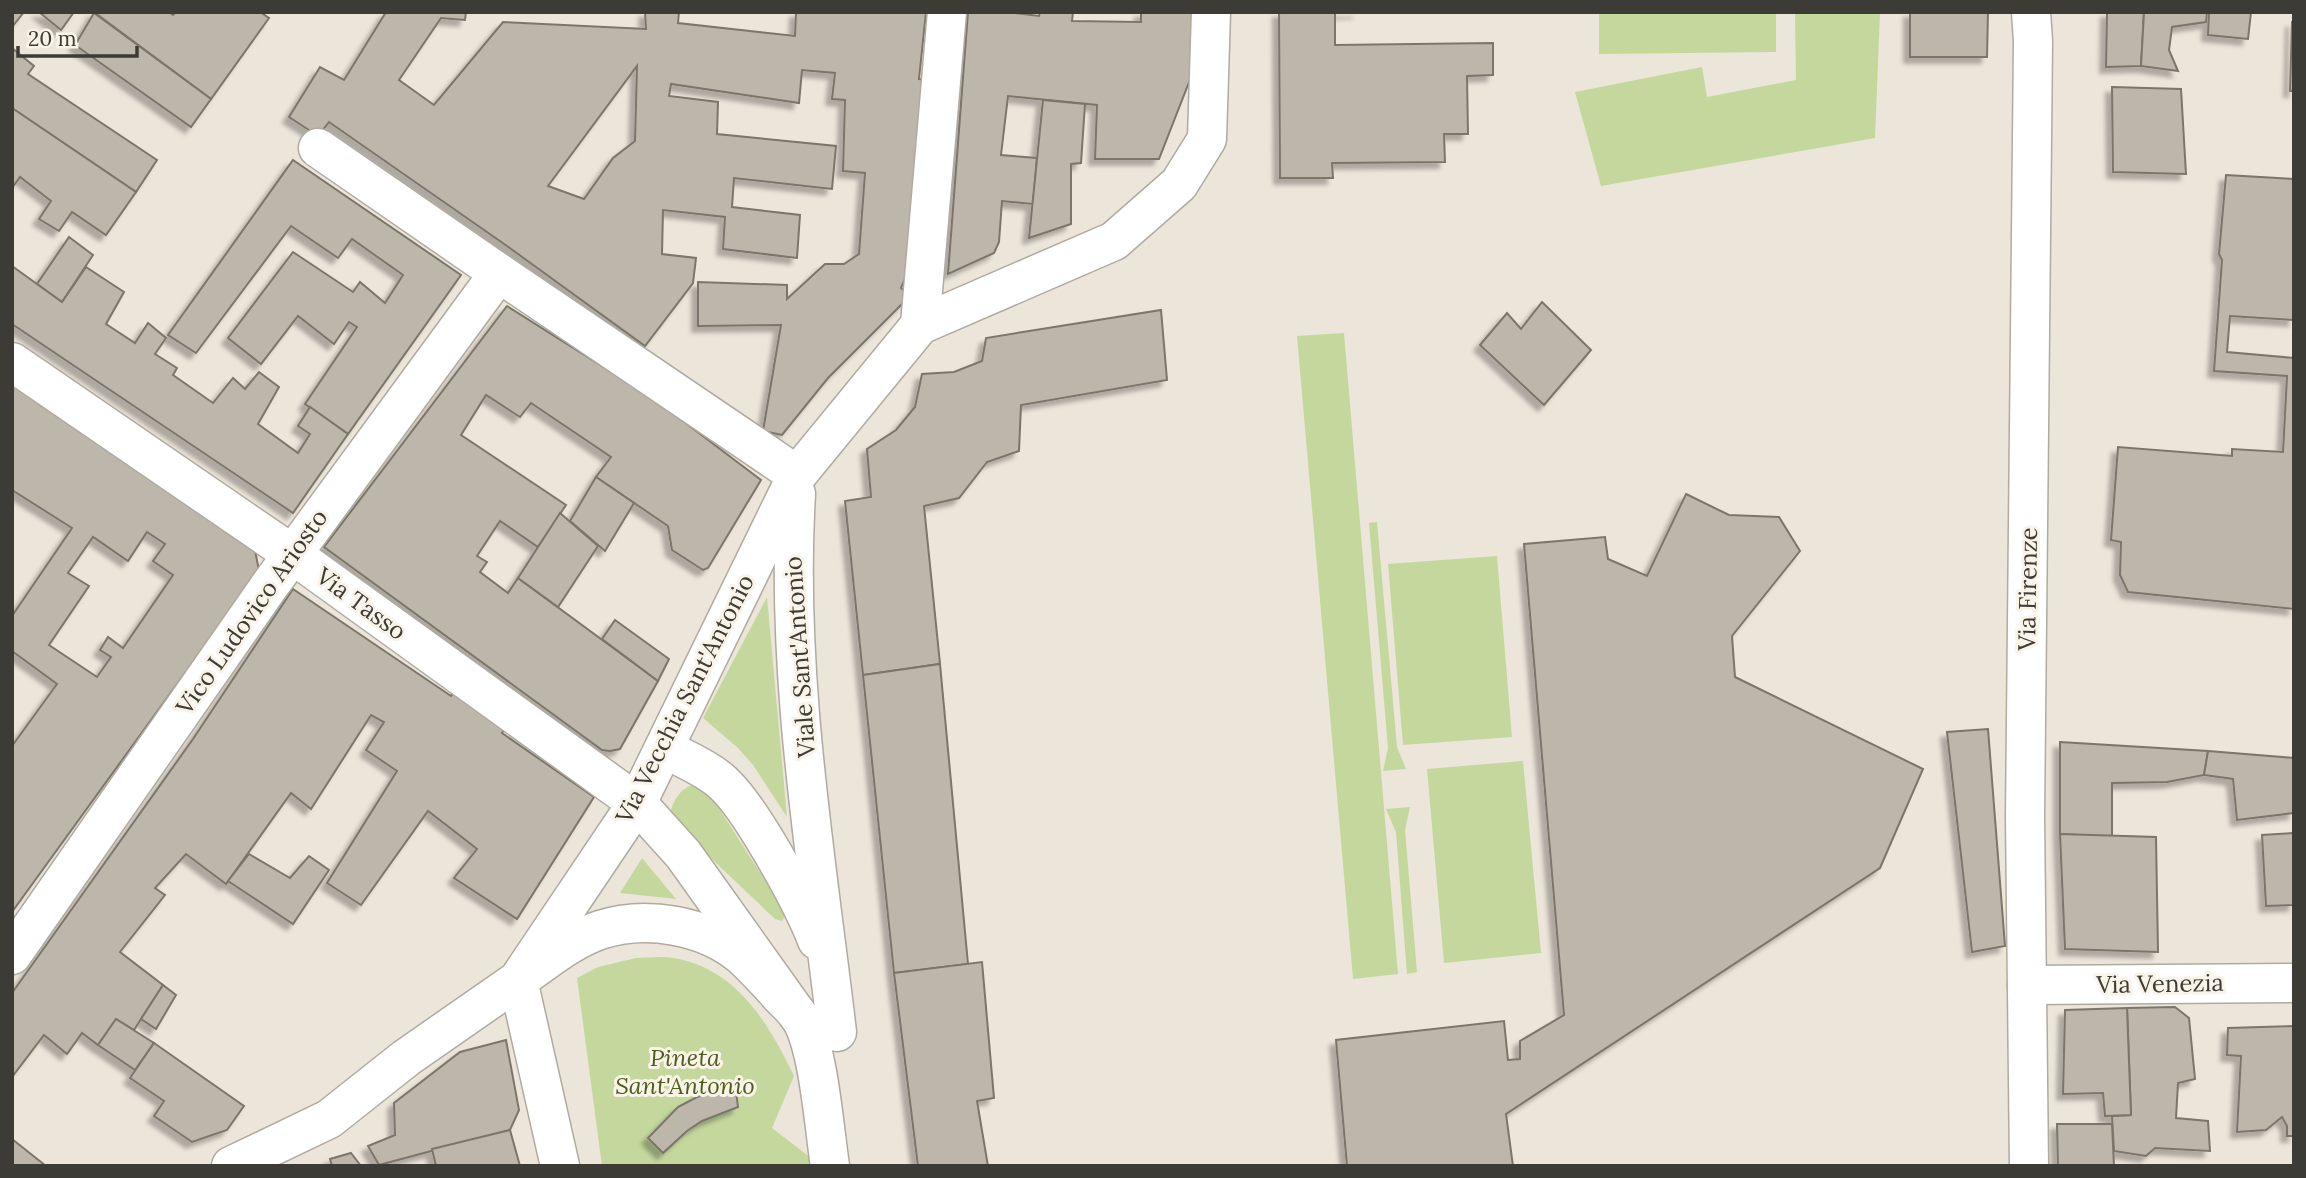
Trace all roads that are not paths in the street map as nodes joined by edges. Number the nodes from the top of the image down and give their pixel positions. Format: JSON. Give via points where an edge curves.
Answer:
{"nodes":[{"id":1,"x":947,"y":12,"type":"edge"},
{"id":2,"x":1211,"y":12,"type":"edge"},
{"id":3,"x":2031,"y":12,"type":"edge"},
{"id":4,"x":318,"y":148,"type":"dead end"},
{"id":5,"x":499,"y":273,"type":"junction"},
{"id":6,"x":920,"y":325,"type":"junction"},
{"id":7,"x":12,"y":362,"type":"edge"},
{"id":8,"x":797,"y":475,"type":"junction"},
{"id":9,"x":292,"y":554,"type":"junction"},
{"id":10,"x":665,"y":749,"type":"junction"},
{"id":11,"x":637,"y":803,"type":"junction"},
{"id":12,"x":12,"y":955,"type":"edge"},
{"id":13,"x":518,"y":981,"type":"junction"},
{"id":14,"x":2294,"y":983,"type":"edge"},
{"id":15,"x":2027,"y":985,"type":"junction"},
{"id":16,"x":800,"y":1018,"type":"junction"},
{"id":17,"x":837,"y":1032,"type":"junction"},
{"id":18,"x":231,"y":1166,"type":"edge"},
{"id":19,"x":559,"y":1166,"type":"edge"},
{"id":20,"x":830,"y":1166,"type":"edge"},
{"id":21,"x":855,"y":1166,"type":"edge"},
{"id":22,"x":2029,"y":1166,"type":"edge"}],
"edges":[{"from":1,"to":6,"type":"street"},
{"from":2,"to":6,"type":"street","via":[[1207,139],[1179,184],[1114,241]]},
{"from":3,"to":15,"type":"street","name":"Via Firenze"},
{"from":4,"to":5,"type":"street"},
{"from":5,"to":8,"type":"street"},
{"from":5,"to":9,"type":"street","name":"Vico Ludovico Ariosto"},
{"from":6,"to":8,"type":"street"},
{"from":7,"to":9,"type":"street","name":"Via Tasso"},
{"from":8,"to":10,"type":"street","name":"Via Vecchia Sant'Antonio"},
{"from":8,"to":17,"type":"street","name":"Viale Sant'Antonio","via":[[792,556],[796,666]]},
{"from":9,"to":11,"type":"street","name":"Via Tasso"},
{"from":9,"to":12,"type":"street","name":"Vico Ludovico Ariosto"},
{"from":10,"to":11,"type":"street","name":"Via Vecchia Sant'Antonio"},
{"from":10,"to":17,"type":"street","name":"Viale Sant'Antonio","via":[[718,778],[753,823],[817,939]]},
{"from":11,"to":13,"type":"street","name":"Via Vecchia Sant'Antonio"},
{"from":11,"to":16,"type":"street","via":[[683,854]]},
{"from":13,"to":16,"type":"street","via":[[583,936],[619,925],[661,924],[692,930],[741,955]]},
{"from":13,"to":18,"type":"street","name":"Via Vecchia Sant'Antonio","via":[[406,1058],[328,1119]]},
{"from":13,"to":19,"type":"street"},
{"from":14,"to":15,"type":"street","name":"Via Venezia"},
{"from":15,"to":22,"type":"street","name":"Via Firenze"},
{"from":16,"to":20,"type":"street","via":[[812,1047]]},
{"from":17,"to":21,"type":"street","name":"Viale Sant'Antonio"}]}
